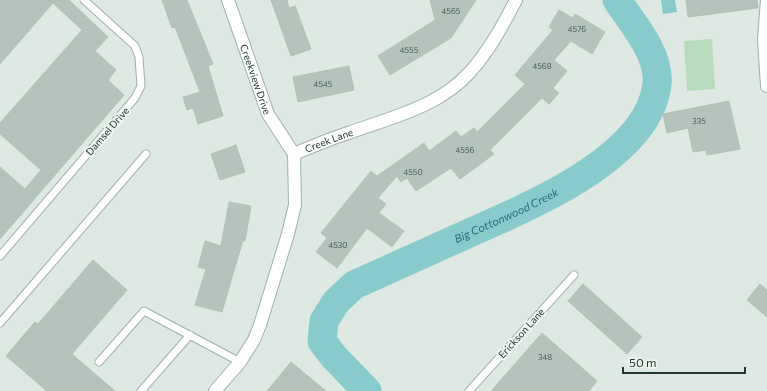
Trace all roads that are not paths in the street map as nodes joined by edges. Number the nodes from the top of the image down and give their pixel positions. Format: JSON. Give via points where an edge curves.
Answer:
{"nodes":[{"id":1,"x":84,"y":0,"type":"edge"},
{"id":2,"x":228,"y":0,"type":"edge"},
{"id":3,"x":516,"y":0,"type":"edge"},
{"id":4,"x":767,"y":0,"type":"edge"},
{"id":5,"x":767,"y":13,"type":"edge"},
{"id":6,"x":767,"y":86,"type":"edge"},
{"id":7,"x":146,"y":154,"type":"dead end"},
{"id":8,"x":294,"y":154,"type":"junction"},
{"id":9,"x":0,"y":256,"type":"edge"},
{"id":10,"x":574,"y":275,"type":"dead end"},
{"id":11,"x":0,"y":323,"type":"edge"},
{"id":12,"x":190,"y":336,"type":"junction"},
{"id":13,"x":99,"y":362,"type":"dead end"},
{"id":14,"x":240,"y":362,"type":"junction"},
{"id":15,"x":141,"y":391,"type":"edge"},
{"id":16,"x":216,"y":391,"type":"edge"},
{"id":17,"x":469,"y":391,"type":"edge"}],
"edges":[{"from":1,"to":9,"type":"lane","name":"Damsel Drive","via":[[134,46],[139,57],[141,86],[135,98]]},
{"from":2,"to":8,"type":"street","name":"Creekview Drive","via":[[268,114]]},
{"from":3,"to":8,"type":"street","name":"Creek Lane","via":[[484,54],[452,89],[420,108]]},
{"from":4,"to":5,"type":"street"},
{"from":5,"to":6,"type":"street","via":[[764,39]]},
{"from":7,"to":11,"type":"lane"},
{"from":8,"to":14,"type":"street","name":"Creek Lane","via":[[295,205],[288,234],[260,325]]},
{"from":10,"to":17,"type":"lane","name":"Erickson Lane"},
{"from":12,"to":13,"type":"lane","via":[[144,311]]},
{"from":12,"to":14,"type":"lane"},
{"from":12,"to":15,"type":"lane"},
{"from":14,"to":16,"type":"street","name":"Creek Lane"}]}
